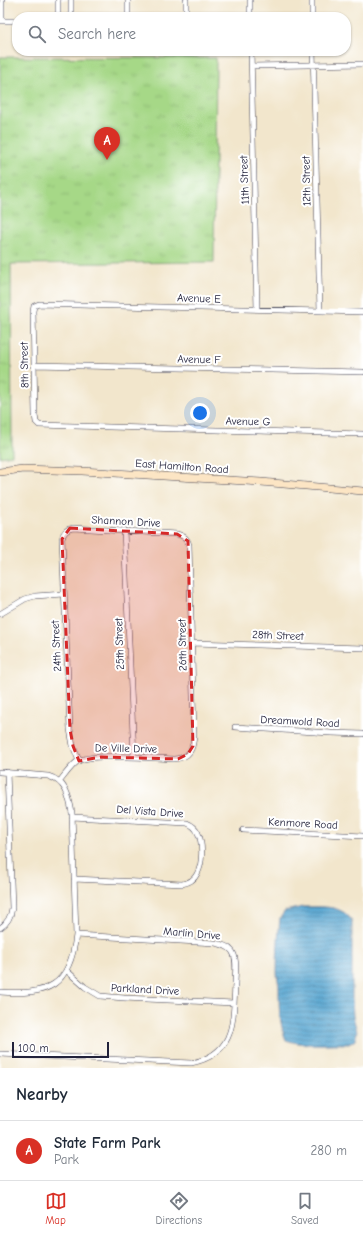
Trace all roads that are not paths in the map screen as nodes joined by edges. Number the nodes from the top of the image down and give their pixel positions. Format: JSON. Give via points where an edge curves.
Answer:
{"nodes":[{"id":1,"x":2,"y":0,"type":"edge"},
{"id":2,"x":58,"y":0,"type":"edge"},
{"id":3,"x":71,"y":0,"type":"edge"},
{"id":4,"x":128,"y":0,"type":"edge"},
{"id":5,"x":186,"y":0,"type":"edge"},
{"id":6,"x":250,"y":0,"type":"edge"},
{"id":7,"x":312,"y":0,"type":"edge"},
{"id":8,"x":58,"y":12,"type":"edge"},
{"id":9,"x":71,"y":12,"type":"edge"},
{"id":10,"x":128,"y":12,"type":"edge"},
{"id":11,"x":186,"y":12,"type":"edge"},
{"id":12,"x":250,"y":12,"type":"edge"},
{"id":13,"x":312,"y":12,"type":"edge"},
{"id":14,"x":1,"y":21,"type":"edge"},
{"id":15,"x":12,"y":21,"type":"edge"},
{"id":16,"x":252,"y":56,"type":"edge"},
{"id":17,"x":313,"y":56,"type":"edge"},
{"id":18,"x":363,"y":64,"type":"edge"},
{"id":19,"x":313,"y":65,"type":"junction"},
{"id":20,"x":252,"y":66,"type":"junction"},
{"id":21,"x":35,"y":305,"type":"joint"},
{"id":22,"x":258,"y":309,"type":"junction"},
{"id":23,"x":320,"y":311,"type":"junction"},
{"id":24,"x":363,"y":312,"type":"edge"},
{"id":25,"x":34,"y":365,"type":"junction"},
{"id":26,"x":363,"y":372,"type":"edge"},
{"id":27,"x":37,"y":424,"type":"joint"},
{"id":28,"x":363,"y":434,"type":"edge"},
{"id":29,"x":0,"y":472,"type":"edge"},
{"id":30,"x":363,"y":491,"type":"edge"},
{"id":31,"x":67,"y":530,"type":"joint"},
{"id":32,"x":124,"y":530,"type":"junction"},
{"id":33,"x":185,"y":537,"type":"joint"},
{"id":34,"x":64,"y":594,"type":"junction"},
{"id":35,"x":0,"y":614,"type":"edge"},
{"id":36,"x":192,"y":643,"type":"junction"},
{"id":37,"x":363,"y":648,"type":"edge"},
{"id":38,"x":235,"y":727,"type":"dead end"},
{"id":39,"x":363,"y":734,"type":"edge"},
{"id":40,"x":189,"y":753,"type":"joint"},
{"id":41,"x":134,"y":757,"type":"junction"},
{"id":42,"x":79,"y":761,"type":"junction"},
{"id":43,"x":0,"y":772,"type":"edge"},
{"id":44,"x":7,"y":772,"type":"junction"},
{"id":45,"x":60,"y":781,"type":"junction"},
{"id":46,"x":72,"y":817,"type":"junction"},
{"id":47,"x":242,"y":830,"type":"dead end"},
{"id":48,"x":363,"y":836,"type":"edge"},
{"id":49,"x":74,"y":879,"type":"junction"},
{"id":50,"x":0,"y":928,"type":"edge"},
{"id":51,"x":76,"y":935,"type":"junction"},
{"id":52,"x":67,"y":971,"type":"junction"},
{"id":53,"x":0,"y":992,"type":"edge"},
{"id":54,"x":234,"y":1003,"type":"junction"},
{"id":55,"x":0,"y":1054,"type":"edge"}],
"edges":[{"from":1,"to":14,"type":"street"},
{"from":2,"to":8,"type":"street"},
{"from":3,"to":9,"type":"street"},
{"from":4,"to":10,"type":"street"},
{"from":5,"to":11,"type":"street"},
{"from":6,"to":12,"type":"street"},
{"from":7,"to":13,"type":"street"},
{"from":14,"to":15,"type":"street"},
{"from":16,"to":20,"type":"street","name":"11th Street"},
{"from":17,"to":19,"type":"street","name":"12th Street"},
{"from":18,"to":19,"type":"street"},
{"from":19,"to":20,"type":"street"},
{"from":19,"to":23,"type":"street","name":"12th Street"},
{"from":20,"to":22,"type":"street","name":"11th Street"},
{"from":21,"to":22,"type":"street","name":"Avenue E"},
{"from":21,"to":25,"type":"street","name":"8th Street"},
{"from":22,"to":23,"type":"street","name":"Avenue E"},
{"from":23,"to":24,"type":"street","name":"Avenue E"},
{"from":25,"to":26,"type":"street","name":"Avenue F"},
{"from":25,"to":27,"type":"street","name":"8th Street"},
{"from":27,"to":28,"type":"street","name":"Avenue G"},
{"from":29,"to":30,"type":"main road","name":"East Hamilton Road","via":[[28,469],[82,471]]},
{"from":31,"to":32,"type":"street","name":"Shannon Drive"},
{"from":31,"to":34,"type":"street","name":"24th Street","via":[[62,539]]},
{"from":32,"to":33,"type":"street","name":"Shannon Drive","via":[[177,534]]},
{"from":32,"to":41,"type":"street","name":"25th Street"},
{"from":33,"to":36,"type":"street","name":"26th Street","via":[[189,545]]},
{"from":34,"to":35,"type":"street","via":[[35,596]]},
{"from":34,"to":42,"type":"street","name":"24th Street","via":[[70,729]]},
{"from":36,"to":37,"type":"street","name":"28th Street"},
{"from":36,"to":40,"type":"street","name":"26th Street","via":[[194,735]]},
{"from":38,"to":39,"type":"street","name":"Dreamwold Road"},
{"from":40,"to":41,"type":"street","name":"De Ville Drive","via":[[174,760]]},
{"from":41,"to":42,"type":"street","name":"De Ville Drive","via":[[102,757]]},
{"from":42,"to":45,"type":"street"},
{"from":43,"to":44,"type":"street"},
{"from":44,"to":45,"type":"street","via":[[48,776]]},
{"from":44,"to":50,"type":"street","via":[[12,915]]},
{"from":45,"to":46,"type":"street","via":[[69,798]]},
{"from":46,"to":49,"type":"street"},
{"from":46,"to":49,"type":"street","name":"Del Vista Drive","via":[[187,823],[198,833],[201,852],[201,864],[197,875],[191,881],[182,884]]},
{"from":47,"to":48,"type":"street","name":"Kenmore Road"},
{"from":49,"to":51,"type":"street"},
{"from":51,"to":52,"type":"street"},
{"from":51,"to":54,"type":"street","name":"Marlin Drive","via":[[215,942],[224,945],[232,950],[235,960]]},
{"from":52,"to":53,"type":"street","via":[[56,982],[36,991]]},
{"from":52,"to":54,"type":"street","name":"Parkland Drive","via":[[100,996]]},
{"from":54,"to":55,"type":"street","name":"Marlin Drive","via":[[229,1036],[217,1053],[205,1060],[184,1064]]}]}
